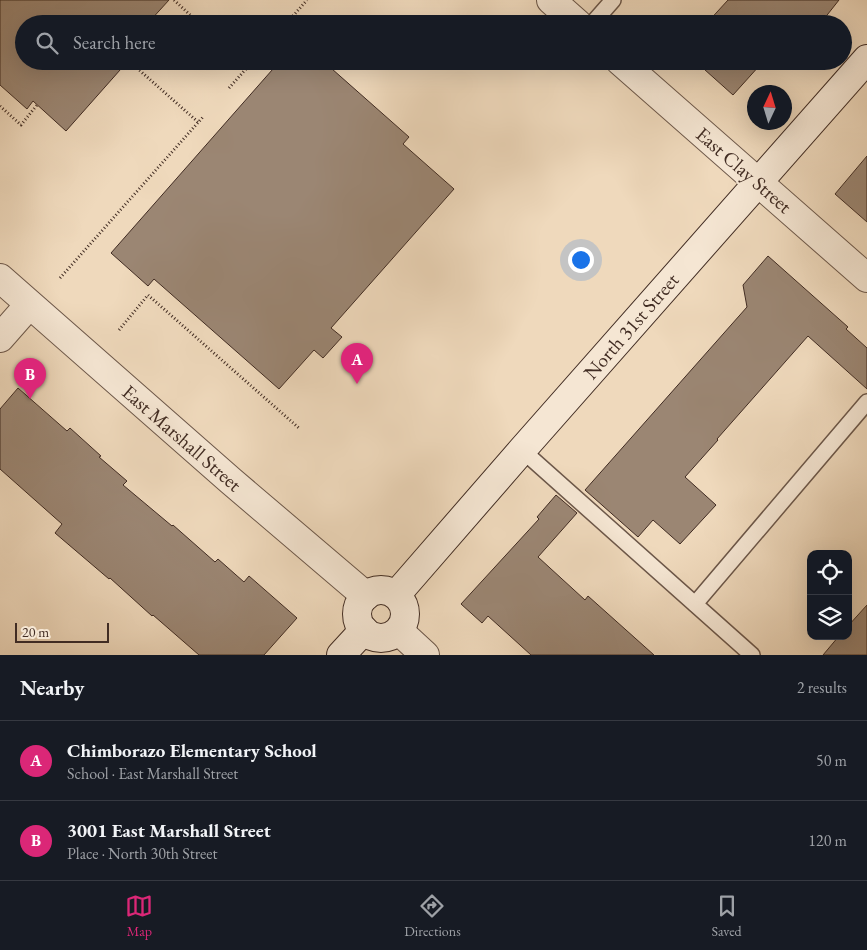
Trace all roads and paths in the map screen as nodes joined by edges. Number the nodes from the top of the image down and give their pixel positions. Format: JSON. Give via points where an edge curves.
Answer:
{"nodes":[{"id":1,"x":174,"y":0,"type":"edge"},
{"id":2,"x":307,"y":0,"type":"edge"},
{"id":3,"x":551,"y":0,"type":"edge"},
{"id":4,"x":613,"y":0,"type":"edge"},
{"id":5,"x":190,"y":15,"type":"edge"},
{"id":6,"x":294,"y":15,"type":"edge"},
{"id":7,"x":568,"y":15,"type":"edge"},
{"id":8,"x":600,"y":15,"type":"edge"},
{"id":9,"x":867,"y":58,"type":"edge"},
{"id":10,"x":139,"y":70,"type":"edge"},
{"id":11,"x":245,"y":70,"type":"edge"},
{"id":12,"x":630,"y":70,"type":"edge"},
{"id":13,"x":229,"y":88,"type":"dead end"},
{"id":14,"x":37,"y":105,"type":"dead end"},
{"id":15,"x":0,"y":106,"type":"edge"},
{"id":16,"x":203,"y":117,"type":"dead end"},
{"id":17,"x":198,"y":122,"type":"junction"},
{"id":18,"x":758,"y":182,"type":"junction"},
{"id":19,"x":0,"y":278,"type":"edge"},
{"id":20,"x":60,"y":278,"type":"dead end"},
{"id":21,"x":867,"y":278,"type":"edge"},
{"id":22,"x":29,"y":305,"type":"junction"},
{"id":23,"x":119,"y":330,"type":"dead end"},
{"id":24,"x":0,"y":338,"type":"edge"},
{"id":25,"x":867,"y":402,"type":"edge"},
{"id":26,"x":300,"y":429,"type":"dead end"},
{"id":27,"x":522,"y":450,"type":"junction"},
{"id":28,"x":396,"y":595,"type":"junction"},
{"id":29,"x":366,"y":596,"type":"junction"},
{"id":30,"x":695,"y":604,"type":"junction"},
{"id":31,"x":364,"y":630,"type":"junction"},
{"id":32,"x":399,"y":631,"type":"junction"},
{"id":33,"x":342,"y":655,"type":"edge"},
{"id":34,"x":425,"y":655,"type":"edge"},
{"id":35,"x":752,"y":655,"type":"edge"}],
"edges":[{"from":1,"to":5,"type":"path"},
{"from":2,"to":6,"type":"path"},
{"from":3,"to":7,"type":"street"},
{"from":4,"to":8,"type":"lane"},
{"from":9,"to":18,"type":"street","name":"North 31st Street"},
{"from":10,"to":17,"type":"path"},
{"from":11,"to":13,"type":"path"},
{"from":12,"to":18,"type":"street","name":"East Clay Street"},
{"from":14,"to":15,"type":"path","via":[[21,125]]},
{"from":16,"to":17,"type":"path"},
{"from":17,"to":20,"type":"path"},
{"from":18,"to":21,"type":"street","name":"East Clay Street"},
{"from":18,"to":27,"type":"street","name":"North 31st Street"},
{"from":19,"to":22,"type":"street","name":"East Marshall Street"},
{"from":22,"to":24,"type":"street"},
{"from":22,"to":29,"type":"street","name":"East Marshall Street"},
{"from":23,"to":26,"type":"path","via":[[148,296]]},
{"from":25,"to":30,"type":"lane"},
{"from":27,"to":28,"type":"street","name":"North 31st Street"},
{"from":27,"to":30,"type":"lane"},
{"from":28,"to":29,"type":"street","via":[[381,590]]},
{"from":28,"to":32,"type":"street","via":[[405,608],[404,624]]},
{"from":29,"to":31,"type":"street","via":[[358,608]]},
{"from":30,"to":35,"type":"lane"},
{"from":31,"to":32,"type":"street","via":[[377,638],[393,636]]},
{"from":31,"to":33,"type":"street"},
{"from":32,"to":34,"type":"street"}]}
